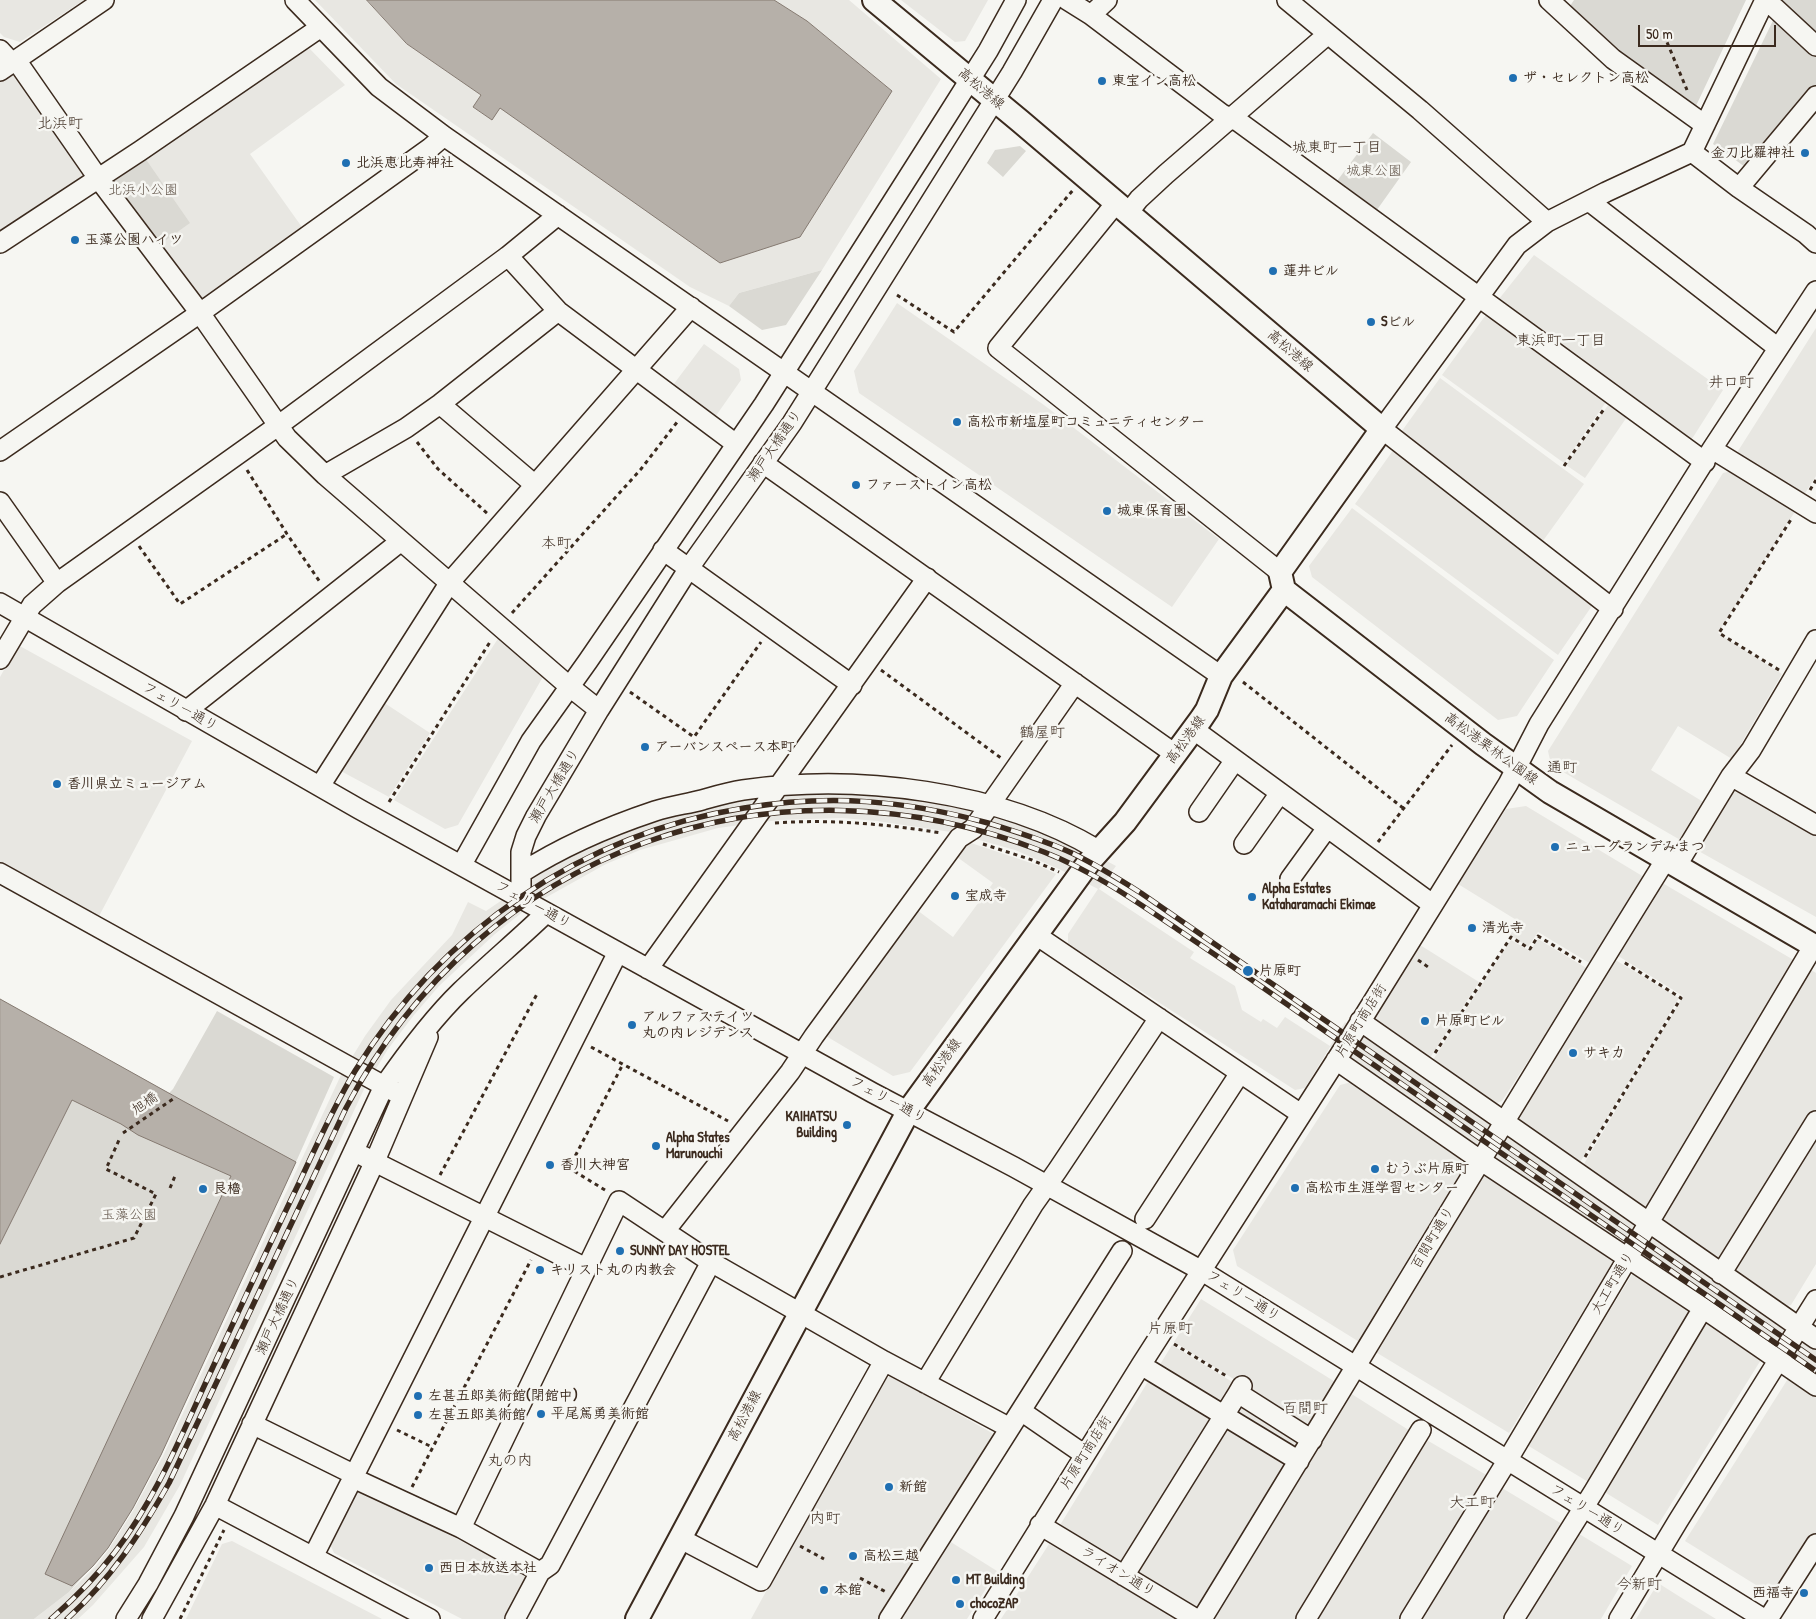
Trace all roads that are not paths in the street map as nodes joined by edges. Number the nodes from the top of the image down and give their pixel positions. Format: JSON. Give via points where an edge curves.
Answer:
{"nodes":[{"id":1,"x":104,"y":0,"type":"edge"},
{"id":2,"x":296,"y":0,"type":"edge"},
{"id":3,"x":1016,"y":0,"type":"edge"},
{"id":4,"x":1053,"y":0,"type":"edge"},
{"id":5,"x":1067,"y":0,"type":"edge"},
{"id":6,"x":1107,"y":0,"type":"edge"},
{"id":7,"x":1287,"y":0,"type":"edge"},
{"id":8,"x":1549,"y":0,"type":"edge"},
{"id":9,"x":881,"y":2,"type":"edge"},
{"id":10,"x":1770,"y":4,"type":"edge"},
{"id":11,"x":1091,"y":15,"type":"junction"},
{"id":12,"x":321,"y":26,"type":"junction"},
{"id":13,"x":1328,"y":34,"type":"junction"},
{"id":14,"x":1816,"y":46,"type":"edge"},
{"id":15,"x":7,"y":61,"type":"edge"},
{"id":16,"x":969,"y":80,"type":"junction"},
{"id":17,"x":1816,"y":96,"type":"edge"},
{"id":18,"x":994,"y":101,"type":"junction"},
{"id":19,"x":1230,"y":118,"type":"junction"},
{"id":20,"x":1705,"y":125,"type":"junction"},
{"id":21,"x":444,"y":136,"type":"junction"},
{"id":22,"x":1692,"y":152,"type":"junction"},
{"id":23,"x":98,"y":178,"type":"junction"},
{"id":24,"x":1738,"y":188,"type":"junction"},
{"id":25,"x":1589,"y":201,"type":"junction"},
{"id":26,"x":1122,"y":208,"type":"junction"},
{"id":27,"x":558,"y":215,"type":"junction"},
{"id":28,"x":1547,"y":222,"type":"junction"},
{"id":29,"x":0,"y":243,"type":"edge"},
{"id":30,"x":1816,"y":243,"type":"edge"},
{"id":31,"x":508,"y":256,"type":"junction"},
{"id":32,"x":1816,"y":292,"type":"edge"},
{"id":33,"x":1478,"y":297,"type":"junction"},
{"id":34,"x":691,"y":306,"type":"junction"},
{"id":35,"x":558,"y":311,"type":"junction"},
{"id":36,"x":200,"y":313,"type":"junction"},
{"id":37,"x":1778,"y":348,"type":"junction"},
{"id":38,"x":636,"y":370,"type":"junction"},
{"id":39,"x":784,"y":372,"type":"junction"},
{"id":40,"x":812,"y":391,"type":"junction"},
{"id":41,"x":440,"y":404,"type":"junction"},
{"id":42,"x":279,"y":425,"type":"junction"},
{"id":43,"x":1382,"y":429,"type":"junction"},
{"id":44,"x":736,"y":444,"type":"junction"},
{"id":45,"x":0,"y":452,"type":"edge"},
{"id":46,"x":1708,"y":455,"type":"junction"},
{"id":47,"x":763,"y":463,"type":"junction"},
{"id":48,"x":325,"y":475,"type":"junction"},
{"id":49,"x":534,"y":485,"type":"junction"},
{"id":50,"x":0,"y":502,"type":"edge"},
{"id":51,"x":1809,"y":509,"type":"edge"},
{"id":52,"x":401,"y":541,"type":"junction"},
{"id":53,"x":663,"y":550,"type":"junction"},
{"id":54,"x":689,"y":568,"type":"junction"},
{"id":55,"x":927,"y":578,"type":"junction"},
{"id":56,"x":1282,"y":581,"type":"junction"},
{"id":57,"x":450,"y":582,"type":"junction"},
{"id":58,"x":56,"y":583,"type":"junction"},
{"id":59,"x":0,"y":603,"type":"edge"},
{"id":60,"x":1613,"y":609,"type":"junction"},
{"id":61,"x":24,"y":617,"type":"junction"},
{"id":62,"x":1816,"y":640,"type":"edge"},
{"id":63,"x":0,"y":659,"type":"edge"},
{"id":64,"x":1221,"y":676,"type":"junction"},
{"id":65,"x":1075,"y":682,"type":"junction"},
{"id":66,"x":852,"y":685,"type":"junction"},
{"id":67,"x":570,"y":687,"type":"junction"},
{"id":68,"x":599,"y":710,"type":"junction"},
{"id":69,"x":186,"y":711,"type":"junction"},
{"id":70,"x":1193,"y":729,"type":"junction"},
{"id":71,"x":1175,"y":754,"type":"junction"},
{"id":72,"x":1235,"y":760,"type":"junction"},
{"id":73,"x":1516,"y":769,"type":"junction"},
{"id":74,"x":1731,"y":776,"type":"junction"},
{"id":75,"x":320,"y":786,"type":"junction"},
{"id":76,"x":781,"y":786,"type":"junction"},
{"id":77,"x":1280,"y":793,"type":"junction"},
{"id":78,"x":988,"y":806,"type":"junction"},
{"id":79,"x":1199,"y":812,"type":"dead end"},
{"id":80,"x":1816,"y":825,"type":"edge"},
{"id":81,"x":1327,"y":828,"type":"junction"},
{"id":82,"x":1244,"y":844,"type":"dead end"},
{"id":83,"x":1098,"y":850,"type":"junction"},
{"id":84,"x":1671,"y":862,"type":"junction"},
{"id":85,"x":462,"y":864,"type":"junction"},
{"id":86,"x":0,"y":873,"type":"edge"},
{"id":87,"x":521,"y":873,"type":"junction"},
{"id":88,"x":1290,"y":879,"type":"dead end"},
{"id":89,"x":521,"y":898,"type":"junction"},
{"id":90,"x":1432,"y":904,"type":"junction"},
{"id":91,"x":546,"y":913,"type":"junction"},
{"id":92,"x":1036,"y":935,"type":"junction"},
{"id":93,"x":1815,"y":946,"type":"edge"},
{"id":94,"x":618,"y":952,"type":"junction"},
{"id":95,"x":648,"y":969,"type":"junction"},
{"id":96,"x":436,"y":1018,"type":"junction"},
{"id":97,"x":1158,"y":1018,"type":"junction"},
{"id":98,"x":1360,"y":1021,"type":"junction"},
{"id":99,"x":802,"y":1054,"type":"junction"},
{"id":100,"x":1336,"y":1060,"type":"junction"},
{"id":101,"x":1240,"y":1073,"type":"junction"},
{"id":102,"x":384,"y":1086,"type":"junction"},
{"id":103,"x":403,"y":1096,"type":"junction"},
{"id":104,"x":909,"y":1110,"type":"junction"},
{"id":105,"x":1301,"y":1114,"type":"junction"},
{"id":106,"x":1816,"y":1121,"type":"edge"},
{"id":107,"x":1504,"y":1123,"type":"junction"},
{"id":108,"x":354,"y":1152,"type":"junction"},
{"id":109,"x":1480,"y":1160,"type":"junction"},
{"id":110,"x":375,"y":1161,"type":"junction"},
{"id":111,"x":1046,"y":1185,"type":"junction"},
{"id":112,"x":484,"y":1218,"type":"junction"},
{"id":113,"x":1145,"y":1218,"type":"dead end"},
{"id":114,"x":1649,"y":1223,"type":"junction"},
{"id":115,"x":665,"y":1231,"type":"junction"},
{"id":116,"x":1122,"y":1251,"type":"dead end"},
{"id":117,"x":1628,"y":1258,"type":"junction"},
{"id":118,"x":711,"y":1262,"type":"junction"},
{"id":119,"x":586,"y":1268,"type":"junction"},
{"id":120,"x":1202,"y":1271,"type":"junction"},
{"id":121,"x":1722,"y":1274,"type":"junction"},
{"id":122,"x":1816,"y":1300,"type":"edge"},
{"id":123,"x":1703,"y":1308,"type":"junction"},
{"id":124,"x":800,"y":1313,"type":"junction"},
{"id":125,"x":1799,"y":1328,"type":"junction"},
{"id":126,"x":1816,"y":1339,"type":"edge"},
{"id":127,"x":1779,"y":1360,"type":"junction"},
{"id":128,"x":884,"y":1361,"type":"junction"},
{"id":129,"x":1141,"y":1365,"type":"junction"},
{"id":130,"x":1356,"y":1367,"type":"junction"},
{"id":131,"x":925,"y":1383,"type":"junction"},
{"id":132,"x":1816,"y":1386,"type":"edge"},
{"id":133,"x":1021,"y":1410,"type":"junction"},
{"id":134,"x":1224,"y":1415,"type":"junction"},
{"id":135,"x":252,"y":1424,"type":"junction"},
{"id":136,"x":1010,"y":1428,"type":"junction"},
{"id":137,"x":1421,"y":1430,"type":"dead end"},
{"id":138,"x":1312,"y":1440,"type":"junction"},
{"id":139,"x":1085,"y":1455,"type":"junction"},
{"id":140,"x":1299,"y":1461,"type":"junction"},
{"id":141,"x":1507,"y":1461,"type":"junction"},
{"id":142,"x":354,"y":1476,"type":"junction"},
{"id":143,"x":215,"y":1505,"type":"junction"},
{"id":144,"x":1584,"y":1508,"type":"junction"},
{"id":145,"x":1040,"y":1525,"type":"junction"},
{"id":146,"x":461,"y":1528,"type":"junction"},
{"id":147,"x":681,"y":1539,"type":"junction"},
{"id":148,"x":1816,"y":1544,"type":"edge"},
{"id":149,"x":1658,"y":1554,"type":"junction"},
{"id":150,"x":313,"y":1557,"type":"junction"},
{"id":151,"x":540,"y":1572,"type":"junction"},
{"id":152,"x":1124,"y":1576,"type":"junction"},
{"id":153,"x":126,"y":1619,"type":"edge"},
{"id":154,"x":152,"y":1619,"type":"edge"},
{"id":155,"x":430,"y":1619,"type":"edge"},
{"id":156,"x":515,"y":1619,"type":"edge"},
{"id":157,"x":638,"y":1619,"type":"edge"},
{"id":158,"x":888,"y":1619,"type":"edge"},
{"id":159,"x":983,"y":1619,"type":"edge"},
{"id":160,"x":1196,"y":1619,"type":"edge"},
{"id":161,"x":1202,"y":1619,"type":"edge"},
{"id":162,"x":1306,"y":1619,"type":"edge"},
{"id":163,"x":1410,"y":1619,"type":"edge"},
{"id":164,"x":1514,"y":1619,"type":"edge"},
{"id":165,"x":1619,"y":1619,"type":"edge"},
{"id":166,"x":1764,"y":1619,"type":"edge"},
{"id":167,"x":1768,"y":1619,"type":"edge"}],
"edges":[{"from":1,"to":15,"type":"street"},
{"from":2,"to":12,"type":"street"},
{"from":3,"to":16,"type":"street"},
{"from":4,"to":18,"type":"street","name":"瀬戸大橋通り"},
{"from":5,"to":11,"type":"street"},
{"from":6,"to":11,"type":"street"},
{"from":7,"to":13,"type":"street"},
{"from":8,"to":20,"type":"street","via":[[1613,59]]},
{"from":9,"to":16,"type":"main road","name":"高松港線"},
{"from":10,"to":14,"type":"street"},
{"from":10,"to":20,"type":"street"},
{"from":11,"to":19,"type":"street"},
{"from":12,"to":21,"type":"street","via":[[379,87]]},
{"from":12,"to":23,"type":"street"},
{"from":13,"to":19,"type":"street"},
{"from":13,"to":28,"type":"street"},
{"from":15,"to":23,"type":"street"},
{"from":16,"to":18,"type":"main road","name":"高松港線"},
{"from":16,"to":39,"type":"street"},
{"from":17,"to":24,"type":"street"},
{"from":18,"to":26,"type":"main road","name":"高松港線"},
{"from":18,"to":40,"type":"street","name":"瀬戸大橋通り"},
{"from":19,"to":26,"type":"street","via":[[1139,199]]},
{"from":19,"to":33,"type":"street"},
{"from":20,"to":22,"type":"street"},
{"from":21,"to":27,"type":"street"},
{"from":21,"to":36,"type":"street"},
{"from":22,"to":24,"type":"street"},
{"from":22,"to":25,"type":"street"},
{"from":23,"to":29,"type":"street"},
{"from":23,"to":36,"type":"street"},
{"from":24,"to":30,"type":"street"},
{"from":25,"to":28,"type":"street"},
{"from":25,"to":37,"type":"street"},
{"from":26,"to":43,"type":"main road","name":"高松港線"},
{"from":26,"to":56,"type":"street","via":[[998,348]]},
{"from":27,"to":31,"type":"street"},
{"from":27,"to":34,"type":"street"},
{"from":28,"to":33,"type":"street","via":[[1516,245]]},
{"from":31,"to":35,"type":"street"},
{"from":31,"to":42,"type":"street"},
{"from":32,"to":37,"type":"street","name":"片原町商店街"},
{"from":33,"to":43,"type":"street"},
{"from":33,"to":46,"type":"street","via":[[1613,396]]},
{"from":34,"to":38,"type":"street"},
{"from":34,"to":39,"type":"street"},
{"from":35,"to":38,"type":"street"},
{"from":35,"to":41,"type":"street"},
{"from":36,"to":42,"type":"street"},
{"from":36,"to":45,"type":"street"},
{"from":37,"to":46,"type":"street","name":"片原町商店街"},
{"from":38,"to":44,"type":"street"},
{"from":38,"to":49,"type":"street"},
{"from":39,"to":40,"type":"street"},
{"from":39,"to":44,"type":"street"},
{"from":40,"to":47,"type":"street","name":"瀬戸大橋通り"},
{"from":40,"to":64,"type":"street"},
{"from":41,"to":48,"type":"street","via":[[406,428]]},
{"from":41,"to":49,"type":"street"},
{"from":42,"to":48,"type":"street","via":[[287,438]]},
{"from":42,"to":58,"type":"street"},
{"from":43,"to":56,"type":"main road","name":"高松港線"},
{"from":43,"to":60,"type":"street"},
{"from":44,"to":53,"type":"street"},
{"from":46,"to":51,"type":"street"},
{"from":46,"to":60,"type":"street","name":"片原町商店街"},
{"from":47,"to":54,"type":"street","name":"瀬戸大橋通り"},
{"from":47,"to":55,"type":"street"},
{"from":48,"to":52,"type":"street"},
{"from":49,"to":57,"type":"street"},
{"from":50,"to":58,"type":"street"},
{"from":52,"to":57,"type":"street"},
{"from":52,"to":69,"type":"street"},
{"from":53,"to":54,"type":"street"},
{"from":53,"to":67,"type":"street"},
{"from":54,"to":66,"type":"street"},
{"from":54,"to":68,"type":"street","name":"瀬戸大橋通り"},
{"from":55,"to":65,"type":"street"},
{"from":55,"to":66,"type":"street"},
{"from":56,"to":64,"type":"main road","name":"高松港線"},
{"from":56,"to":73,"type":"main road","name":"高松港栗林公園線"},
{"from":57,"to":67,"type":"street"},
{"from":57,"to":75,"type":"street"},
{"from":58,"to":61,"type":"street"},
{"from":59,"to":61,"type":"street","name":"フェリー通り"},
{"from":60,"to":73,"type":"street","name":"片原町商店街","via":[[1535,732]]},
{"from":61,"to":63,"type":"street"},
{"from":61,"to":69,"type":"street","name":"フェリー通り"},
{"from":62,"to":74,"type":"street","name":"百間町通り","via":[[1751,750]]},
{"from":64,"to":70,"type":"main road","name":"高松港線","via":[[1208,710]]},
{"from":65,"to":71,"type":"street"},
{"from":65,"to":78,"type":"street"},
{"from":66,"to":76,"type":"street"},
{"from":67,"to":68,"type":"street"},
{"from":67,"to":85,"type":"street","via":[[531,741]]},
{"from":68,"to":87,"type":"street","name":"瀬戸大橋通り","via":[[526,836],[521,852]]},
{"from":69,"to":75,"type":"street","name":"フェリー通り"},
{"from":70,"to":71,"type":"main road","name":"高松港線"},
{"from":70,"to":72,"type":"street"},
{"from":71,"to":83,"type":"main road","name":"高松港線","via":[[1125,822]]},
{"from":72,"to":77,"type":"street"},
{"from":72,"to":79,"type":"street"},
{"from":73,"to":84,"type":"main road","name":"高松港栗林公園線","via":[[1557,797]]},
{"from":73,"to":90,"type":"street","name":"片原町商店街"},
{"from":74,"to":80,"type":"street"},
{"from":74,"to":84,"type":"street","name":"百間町通り"},
{"from":75,"to":85,"type":"street","name":"フェリー通り"},
{"from":76,"to":78,"type":"street","via":[[830,784],[912,789]]},
{"from":76,"to":87,"type":"street","via":[[741,790],[655,811],[541,860]]},
{"from":76,"to":95,"type":"street"},
{"from":77,"to":81,"type":"street"},
{"from":77,"to":82,"type":"street"},
{"from":78,"to":83,"type":"street","via":[[1035,819]]},
{"from":78,"to":99,"type":"street","via":[[973,829],[959,838]]},
{"from":81,"to":88,"type":"street"},
{"from":81,"to":90,"type":"street"},
{"from":83,"to":92,"type":"main road","name":"高松港線"},
{"from":84,"to":93,"type":"main road","name":"高松港栗林公園線"},
{"from":84,"to":107,"type":"street","name":"百間町通り","via":[[1608,952]]},
{"from":85,"to":89,"type":"street","name":"フェリー通り"},
{"from":86,"to":102,"type":"street"},
{"from":87,"to":89,"type":"street","name":"瀬戸大橋通り"},
{"from":89,"to":91,"type":"street","name":"フェリー通り"},
{"from":90,"to":98,"type":"street","name":"片原町商店街"},
{"from":91,"to":94,"type":"street","name":"フェリー通り"},
{"from":91,"to":96,"type":"street","name":"瀬戸大橋通り"},
{"from":92,"to":97,"type":"street"},
{"from":92,"to":104,"type":"main road","name":"高松港線"},
{"from":93,"to":114,"type":"street","name":"大工町通り"},
{"from":94,"to":95,"type":"street","name":"フェリー通り"},
{"from":94,"to":112,"type":"street"},
{"from":95,"to":99,"type":"street","name":"フェリー通り"},
{"from":96,"to":102,"type":"street","name":"瀬戸大橋通り"},
{"from":96,"to":103,"type":"street","name":"瀬戸大橋通り"},
{"from":97,"to":101,"type":"street"},
{"from":97,"to":111,"type":"street"},
{"from":98,"to":100,"type":"street","name":"片原町商店街"},
{"from":98,"to":107,"type":"street"},
{"from":99,"to":104,"type":"street","name":"フェリー通り"},
{"from":99,"to":115,"type":"street"},
{"from":100,"to":105,"type":"street","name":"片原町商店街"},
{"from":100,"to":109,"type":"street"},
{"from":101,"to":105,"type":"street"},
{"from":101,"to":113,"type":"street"},
{"from":102,"to":103,"type":"street"},
{"from":102,"to":108,"type":"street","name":"瀬戸大橋通り"},
{"from":103,"to":110,"type":"street","name":"瀬戸大橋通り"},
{"from":104,"to":111,"type":"street","name":"フェリー通り"},
{"from":104,"to":124,"type":"main road","name":"高松港線"},
{"from":105,"to":120,"type":"street","name":"片原町商店街"},
{"from":106,"to":121,"type":"street"},
{"from":107,"to":109,"type":"street","name":"百間町通り"},
{"from":107,"to":114,"type":"street"},
{"from":108,"to":110,"type":"street"},
{"from":108,"to":153,"type":"street","name":"瀬戸大橋通り","via":[[184,1516]]},
{"from":109,"to":117,"type":"street"},
{"from":109,"to":130,"type":"street","name":"百間町通り"},
{"from":110,"to":112,"type":"street"},
{"from":110,"to":135,"type":"street","name":"瀬戸大橋通り"},
{"from":111,"to":120,"type":"street","name":"フェリー通り"},
{"from":111,"to":131,"type":"street"},
{"from":112,"to":119,"type":"street"},
{"from":112,"to":142,"type":"street"},
{"from":114,"to":117,"type":"street","name":"大工町通り"},
{"from":114,"to":121,"type":"street"},
{"from":115,"to":118,"type":"street"},
{"from":115,"to":119,"type":"street","via":[[619,1201]]},
{"from":116,"to":133,"type":"street"},
{"from":117,"to":123,"type":"street"},
{"from":117,"to":141,"type":"street","name":"大工町通り"},
{"from":118,"to":124,"type":"street"},
{"from":118,"to":151,"type":"street","via":[[550,1566]]},
{"from":119,"to":146,"type":"street"},
{"from":120,"to":129,"type":"street","name":"片原町商店街"},
{"from":120,"to":130,"type":"street","name":"フェリー通り"},
{"from":121,"to":125,"type":"street"},
{"from":122,"to":125,"type":"street"},
{"from":123,"to":127,"type":"street"},
{"from":123,"to":144,"type":"street"},
{"from":124,"to":128,"type":"street"},
{"from":124,"to":147,"type":"main road","name":"高松港線"},
{"from":125,"to":126,"type":"street"},
{"from":125,"to":127,"type":"street"},
{"from":127,"to":132,"type":"street"},
{"from":127,"to":149,"type":"street"},
{"from":128,"to":131,"type":"street"},
{"from":128,"to":147,"type":"street","via":[[761,1581]]},
{"from":129,"to":134,"type":"street"},
{"from":129,"to":139,"type":"street","name":"片原町商店街"},
{"from":130,"to":138,"type":"street","name":"百間町通り"},
{"from":130,"to":141,"type":"street","name":"フェリー通り"},
{"from":131,"to":136,"type":"street"},
{"from":133,"to":136,"type":"street"},
{"from":133,"to":139,"type":"street"},
{"from":134,"to":138,"type":"street","via":[[1240,1389]]},
{"from":134,"to":140,"type":"street"},
{"from":134,"to":152,"type":"street"},
{"from":135,"to":142,"type":"street"},
{"from":135,"to":143,"type":"street","name":"瀬戸大橋通り"},
{"from":136,"to":158,"type":"street"},
{"from":137,"to":162,"type":"street"},
{"from":138,"to":140,"type":"street","name":"百間町通り"},
{"from":139,"to":145,"type":"street","name":"片原町商店街"},
{"from":140,"to":161,"type":"street","name":"百間町通り"},
{"from":141,"to":144,"type":"street","name":"フェリー通り"},
{"from":141,"to":163,"type":"street","name":"大工町通り"},
{"from":142,"to":146,"type":"street"},
{"from":142,"to":150,"type":"street"},
{"from":143,"to":150,"type":"street"},
{"from":143,"to":154,"type":"street","name":"瀬戸大橋通り"},
{"from":144,"to":149,"type":"street","name":"フェリー通り"},
{"from":144,"to":164,"type":"street"},
{"from":145,"to":152,"type":"street","name":"ライオン通り"},
{"from":145,"to":159,"type":"street","name":"片原町商店街"},
{"from":146,"to":151,"type":"street"},
{"from":147,"to":157,"type":"main road","name":"高松港線"},
{"from":148,"to":167,"type":"street"},
{"from":149,"to":165,"type":"street"},
{"from":149,"to":166,"type":"street","name":"フェリー通り"},
{"from":150,"to":155,"type":"street"},
{"from":151,"to":156,"type":"street"},
{"from":152,"to":160,"type":"street","name":"ライオン通り"}]}
